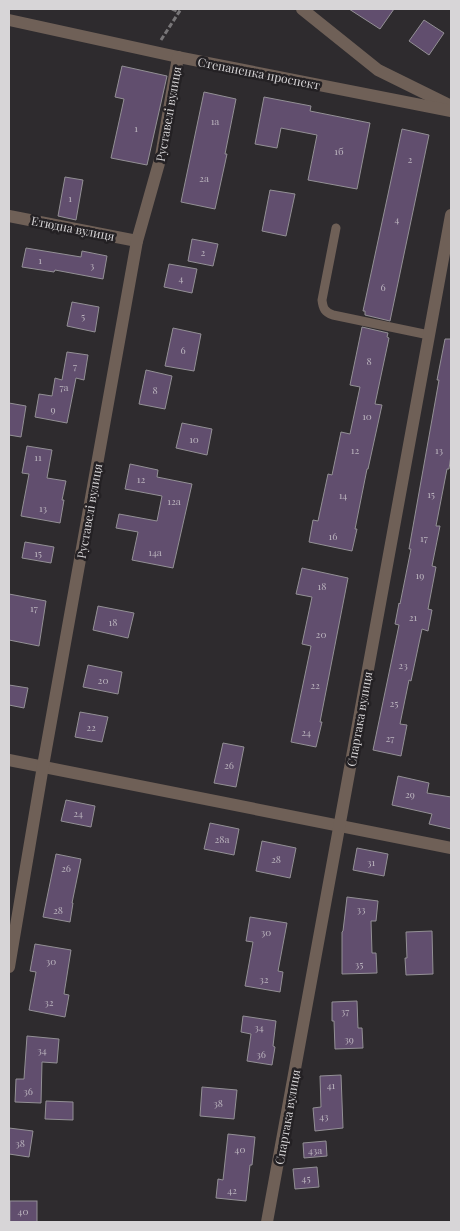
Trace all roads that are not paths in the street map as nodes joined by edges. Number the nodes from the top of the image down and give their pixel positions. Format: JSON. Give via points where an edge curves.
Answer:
{"nodes":[{"id":1,"x":302,"y":9,"type":"edge"},
{"id":2,"x":9,"y":20,"type":"edge"},
{"id":3,"x":178,"y":57,"type":"junction"},
{"id":4,"x":451,"y":106,"type":"edge"},
{"id":5,"x":451,"y":111,"type":"edge"},
{"id":6,"x":451,"y":215,"type":"edge"},
{"id":7,"x":9,"y":216,"type":"edge"},
{"id":8,"x":336,"y":228,"type":"dead end"},
{"id":9,"x":137,"y":241,"type":"junction"},
{"id":10,"x":430,"y":334,"type":"junction"},
{"id":11,"x":9,"y":760,"type":"edge"},
{"id":12,"x":43,"y":766,"type":"junction"},
{"id":13,"x":340,"y":825,"type":"junction"},
{"id":14,"x":451,"y":848,"type":"edge"},
{"id":15,"x":9,"y":967,"type":"edge"},
{"id":16,"x":268,"y":1222,"type":"edge"}],
"edges":[{"from":1,"to":4,"type":"street","via":[[378,70]]},
{"from":2,"to":3,"type":"street","name":"Степаненка проспект"},
{"from":3,"to":5,"type":"street","name":"Степаненка проспект"},
{"from":3,"to":9,"type":"street","name":"Руставелі вулиця","via":[[161,156]]},
{"from":6,"to":10,"type":"street","name":"Спартака вулиця"},
{"from":7,"to":9,"type":"street","name":"Етюдна вулиця"},
{"from":8,"to":10,"type":"lane","via":[[322,300],[326,313]]},
{"from":9,"to":12,"type":"street","name":"Руставелі вулиця"},
{"from":10,"to":13,"type":"street","name":"Спартака вулиця"},
{"from":11,"to":12,"type":"street"},
{"from":12,"to":13,"type":"street"},
{"from":12,"to":15,"type":"street","name":"Руставелі вулиця"},
{"from":13,"to":14,"type":"street"},
{"from":13,"to":16,"type":"street","name":"Спартака вулиця"}]}
